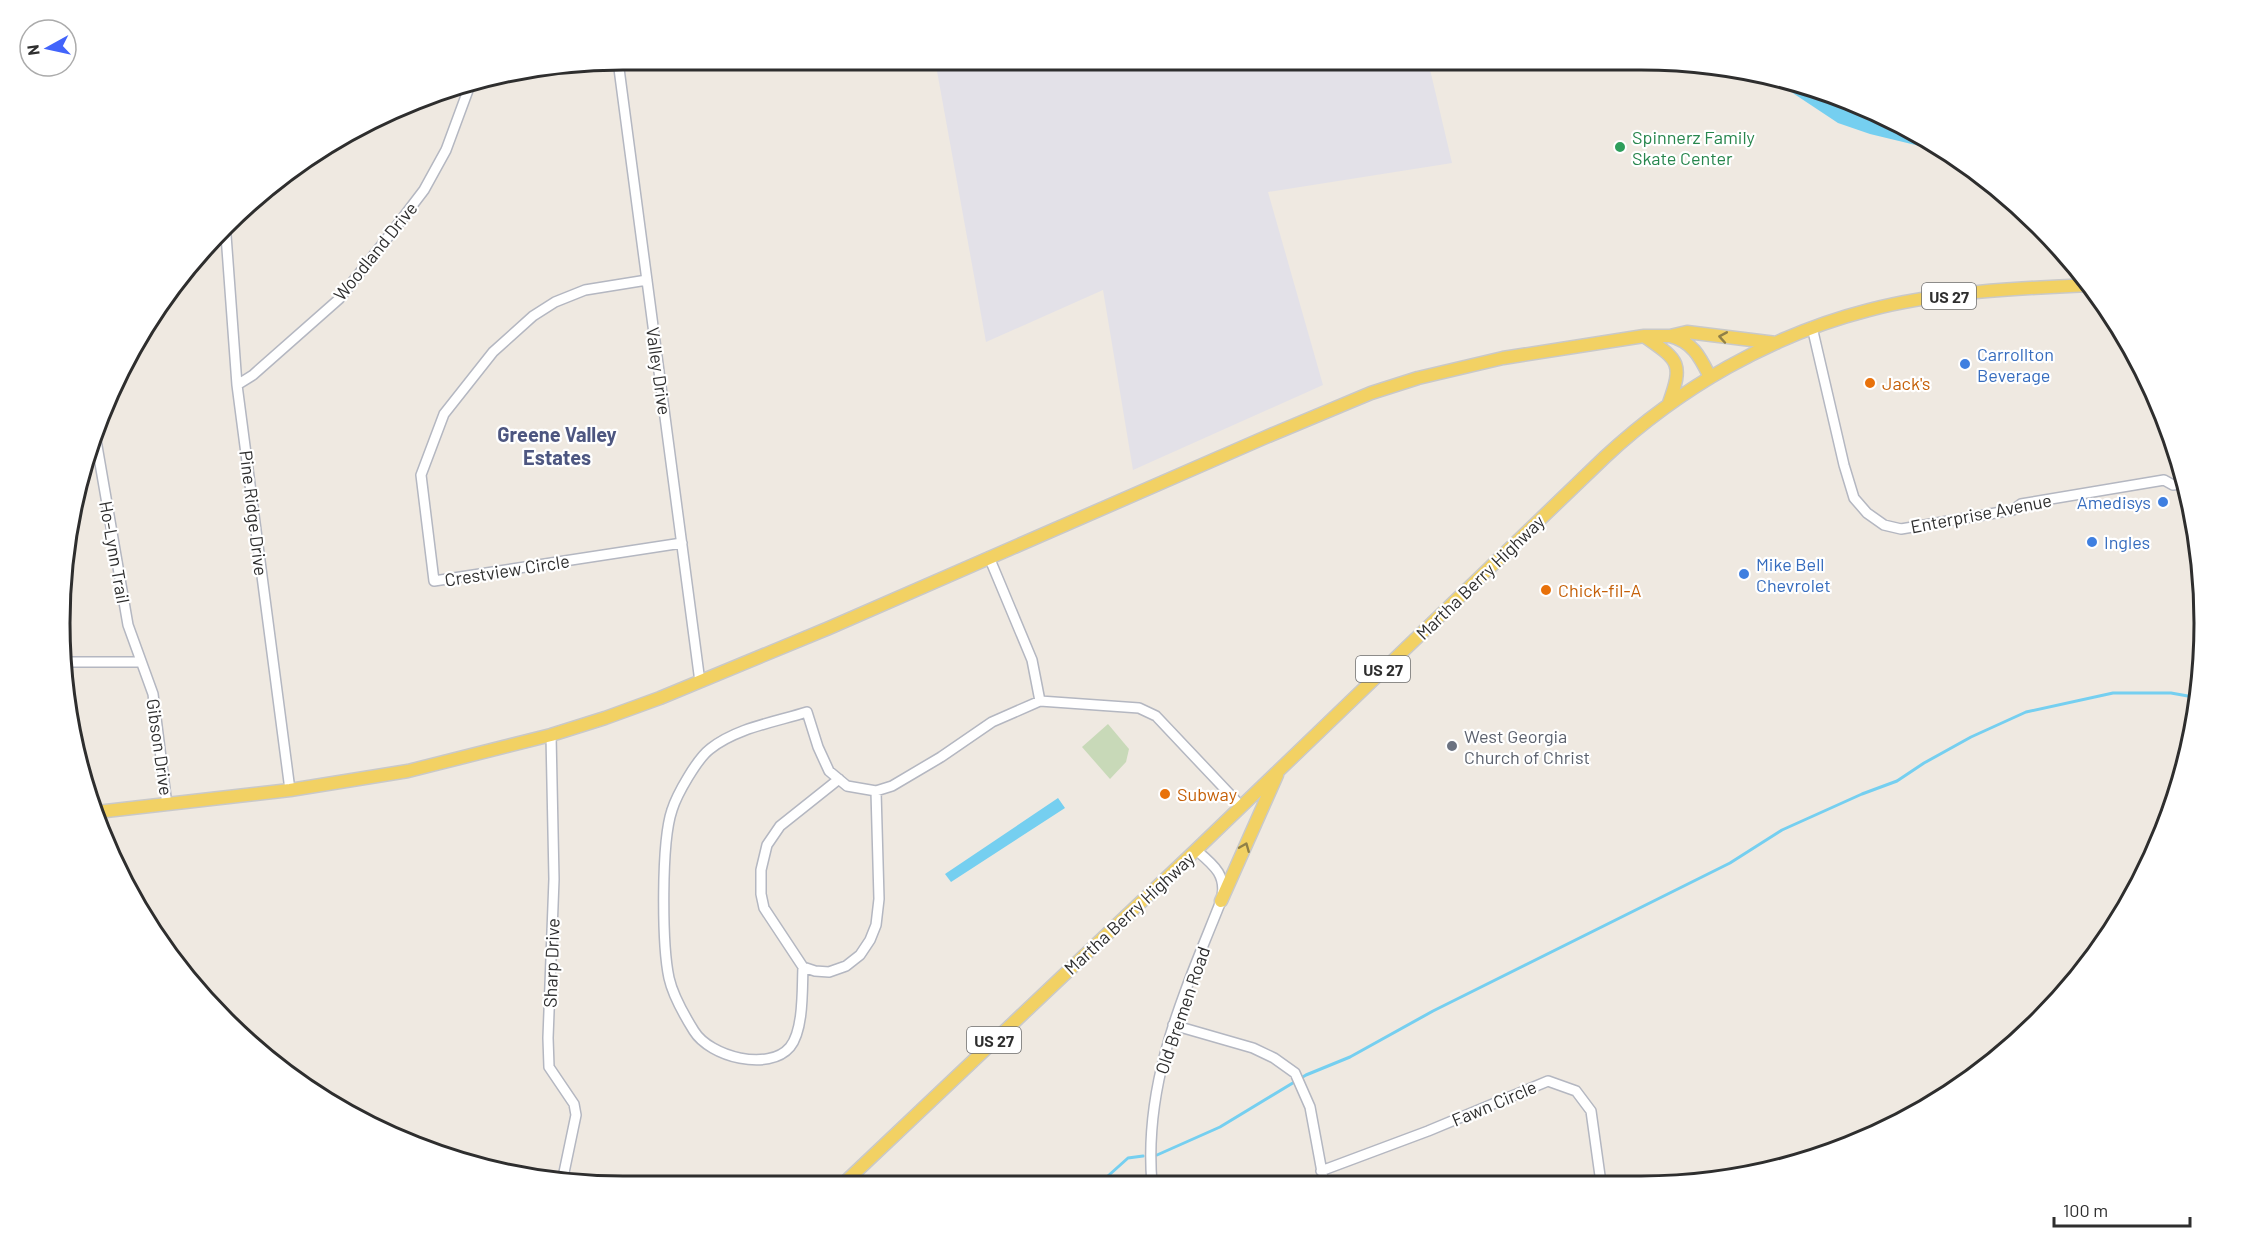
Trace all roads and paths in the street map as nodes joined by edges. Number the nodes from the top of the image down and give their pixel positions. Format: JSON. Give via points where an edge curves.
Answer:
{"nodes":[{"id":1,"x":619,"y":70,"type":"edge"},
{"id":2,"x":467,"y":93,"type":"edge"},
{"id":3,"x":226,"y":238,"type":"edge"},
{"id":4,"x":647,"y":280,"type":"junction"},
{"id":5,"x":2078,"y":286,"type":"edge"},
{"id":6,"x":1812,"y":327,"type":"junction"},
{"id":7,"x":1644,"y":336,"type":"junction"},
{"id":8,"x":1687,"y":338,"type":"junction"},
{"id":9,"x":1776,"y":343,"type":"junction"},
{"id":10,"x":1710,"y":377,"type":"junction"},
{"id":11,"x":237,"y":385,"type":"junction"},
{"id":12,"x":1669,"y":403,"type":"junction"},
{"id":13,"x":98,"y":452,"type":"edge"},
{"id":14,"x":2176,"y":485,"type":"edge"},
{"id":15,"x":682,"y":543,"type":"junction"},
{"id":16,"x":989,"y":557,"type":"junction"},
{"id":17,"x":72,"y":662,"type":"edge"},
{"id":18,"x":140,"y":662,"type":"junction"},
{"id":19,"x":700,"y":682,"type":"junction"},
{"id":20,"x":1040,"y":701,"type":"junction"},
{"id":21,"x":551,"y":735,"type":"junction"},
{"id":22,"x":1279,"y":769,"type":"junction"},
{"id":23,"x":839,"y":779,"type":"junction"},
{"id":24,"x":290,"y":790,"type":"junction"},
{"id":25,"x":876,"y":791,"type":"junction"},
{"id":26,"x":167,"y":805,"type":"junction"},
{"id":27,"x":1241,"y":806,"type":"junction"},
{"id":28,"x":104,"y":811,"type":"edge"},
{"id":29,"x":1196,"y":850,"type":"junction"},
{"id":30,"x":1221,"y":901,"type":"junction"},
{"id":31,"x":803,"y":967,"type":"junction"},
{"id":32,"x":1173,"y":1025,"type":"junction"},
{"id":33,"x":1321,"y":1171,"type":"junction"},
{"id":34,"x":564,"y":1173,"type":"edge"},
{"id":35,"x":852,"y":1176,"type":"edge"},
{"id":36,"x":1152,"y":1176,"type":"edge"},
{"id":37,"x":1322,"y":1176,"type":"edge"},
{"id":38,"x":1600,"y":1176,"type":"edge"}],
"edges":[{"from":1,"to":4,"type":"street","name":"Valley Drive"},
{"from":2,"to":11,"type":"street","name":"Woodland Drive","via":[[446,150],[423,190],[379,249],[339,299]]},
{"from":3,"to":11,"type":"street","name":"Pine Ridge Drive"},
{"from":4,"to":15,"type":"street","name":"Valley Drive"},
{"from":4,"to":15,"type":"street","name":"Crestview Circle","via":[[585,290],[540,311],[493,352],[444,414],[421,475],[434,581]]},
{"from":5,"to":6,"type":"main road","name":"Martha Berry Highway","number":"US 27","via":[[1928,298]]},
{"from":6,"to":9,"type":"main road","name":"Martha Berry Highway","number":"US 27"},
{"from":6,"to":14,"type":"street","name":"Enterprise Avenue","via":[[1854,498],[1884,525],[1901,529],[2164,480]]},
{"from":7,"to":8,"type":"main road"},
{"from":7,"to":12,"type":"main road","via":[[1677,364],[1678,378]]},
{"from":7,"to":16,"type":"main road","via":[[1503,358],[1371,393]]},
{"from":9,"to":8,"type":"main road","one_way":true},
{"from":8,"to":10,"type":"main road"},
{"from":9,"to":10,"type":"main road","name":"Martha Berry Highway","number":"US 27"},
{"from":10,"to":12,"type":"main road","name":"Martha Berry Highway","number":"US 27"},
{"from":11,"to":24,"type":"street","name":"Pine Ridge Drive"},
{"from":12,"to":22,"type":"main road","name":"Martha Berry Highway","number":"US 27","via":[[1605,457]]},
{"from":13,"to":18,"type":"street","name":"Ho-Lynn Trail","via":[[128,625]]},
{"from":15,"to":19,"type":"street","name":"Valley Drive"},
{"from":16,"to":19,"type":"main road"},
{"from":16,"to":20,"type":"street","via":[[1032,660]]},
{"from":17,"to":18,"type":"street"},
{"from":18,"to":26,"type":"street","name":"Gibson Drive","via":[[153,694]]},
{"from":19,"to":21,"type":"main road"},
{"from":20,"to":25,"type":"street","via":[[992,722],[941,757]]},
{"from":20,"to":27,"type":"street","via":[[1139,708],[1156,716]]},
{"from":21,"to":24,"type":"main road","via":[[408,771]]},
{"from":21,"to":34,"type":"street","name":"Sharp Drive","via":[[554,879],[549,1067],[574,1104],[576,1115]]},
{"from":22,"to":27,"type":"main road","name":"Martha Berry Highway","number":"US 27"},
{"from":30,"to":22,"type":"main road","one_way":true},
{"from":23,"to":25,"type":"street","via":[[848,786]]},
{"from":23,"to":31,"type":"street","via":[[780,826],[767,845],[761,870],[764,908]]},
{"from":23,"to":31,"type":"street","via":[[829,771],[807,712],[730,736],[708,750],[682,787],[671,811],[665,841],[669,980],[695,1034],[733,1057],[777,1058],[791,1046],[799,1025]]},
{"from":24,"to":26,"type":"main road"},
{"from":25,"to":31,"type":"street","via":[[879,899],[873,933],[860,955],[846,966],[829,972]]},
{"from":26,"to":28,"type":"main road"},
{"from":27,"to":29,"type":"main road","name":"Martha Berry Highway","number":"US 27"},
{"from":29,"to":30,"type":"street","name":"Old Bremen Road","via":[[1222,875]]},
{"from":29,"to":35,"type":"main road","name":"Martha Berry Highway","number":"US 27"},
{"from":30,"to":32,"type":"street","name":"Old Bremen Road"},
{"from":32,"to":33,"type":"street","via":[[1252,1048],[1295,1073],[1310,1107]]},
{"from":32,"to":36,"type":"street","name":"Old Bremen Road","via":[[1152,1111]]},
{"from":33,"to":37,"type":"street"},
{"from":33,"to":38,"type":"street","name":"Fawn Circle","via":[[1548,1081],[1576,1090],[1591,1111]]}]}
